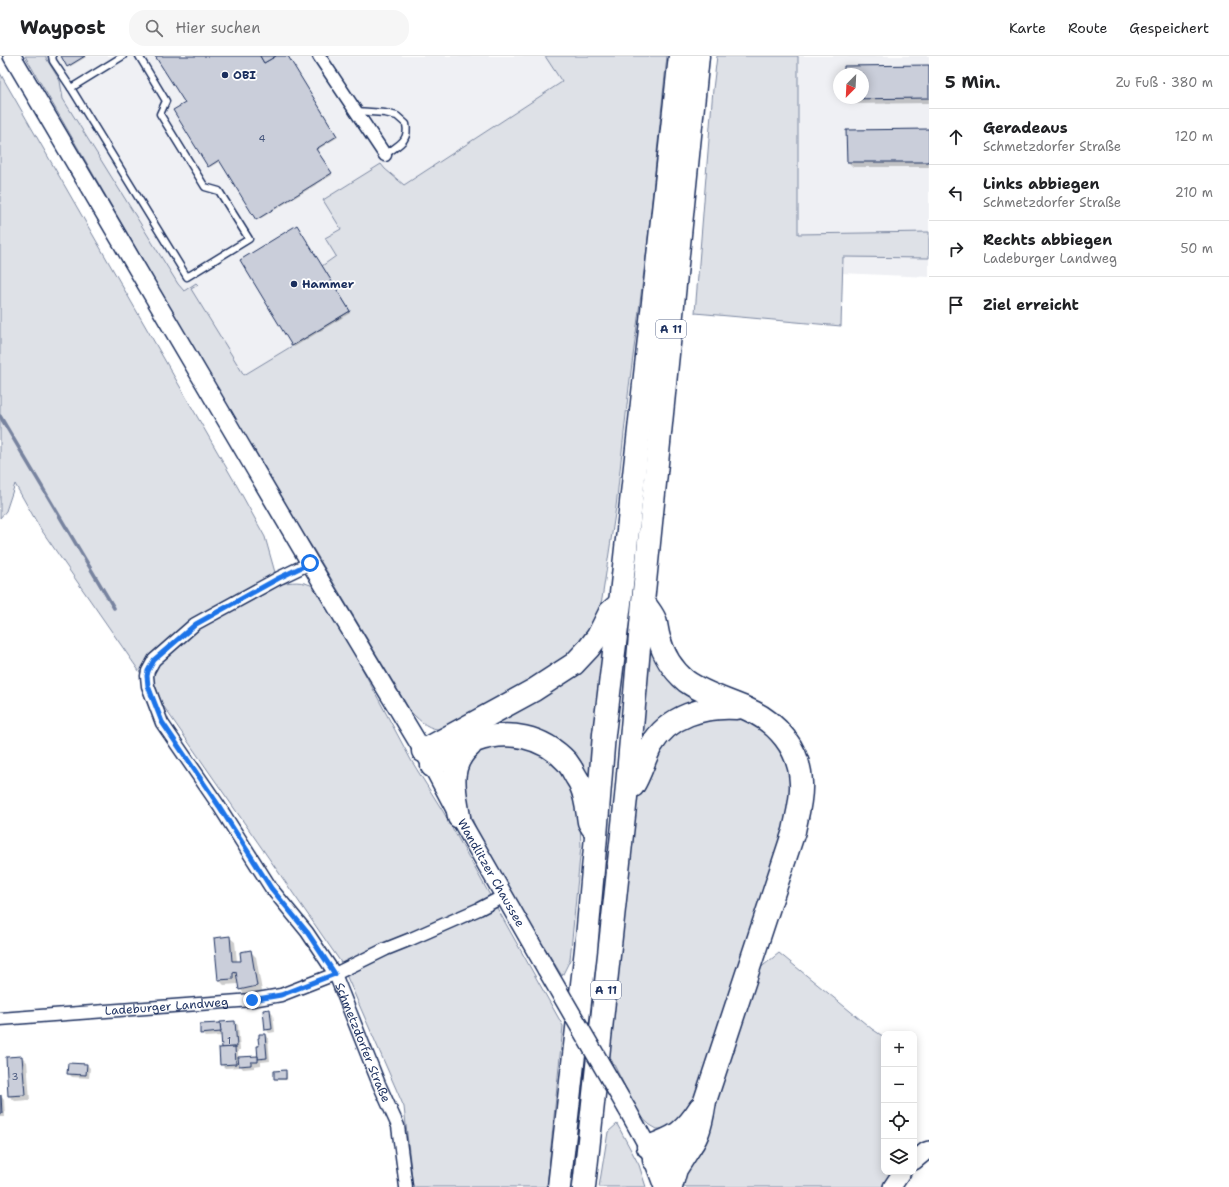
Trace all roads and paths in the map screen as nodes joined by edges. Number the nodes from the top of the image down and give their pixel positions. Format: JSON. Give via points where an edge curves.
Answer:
{"nodes":[{"id":1,"x":12,"y":56,"type":"edge"},
{"id":2,"x":52,"y":56,"type":"edge"},
{"id":3,"x":123,"y":56,"type":"edge"},
{"id":4,"x":139,"y":56,"type":"edge"},
{"id":5,"x":319,"y":56,"type":"edge"},
{"id":6,"x":680,"y":56,"type":"edge"},
{"id":7,"x":698,"y":56,"type":"edge"},
{"id":8,"x":71,"y":88,"type":"junction"},
{"id":9,"x":356,"y":111,"type":"junction"},
{"id":10,"x":385,"y":155,"type":"joint"},
{"id":11,"x":310,"y":563,"type":"junction"},
{"id":12,"x":644,"y":602,"type":"junction"},
{"id":13,"x":620,"y":604,"type":"junction"},
{"id":14,"x":747,"y":709,"type":"junction"},
{"id":15,"x":475,"y":741,"type":"junction"},
{"id":16,"x":428,"y":759,"type":"junction"},
{"id":17,"x":626,"y":797,"type":"junction"},
{"id":18,"x":459,"y":817,"type":"junction"},
{"id":19,"x":596,"y":836,"type":"junction"},
{"id":20,"x":504,"y":896,"type":"junction"},
{"id":21,"x":335,"y":974,"type":"junction"},
{"id":22,"x":0,"y":1018,"type":"edge"},
{"id":23,"x":705,"y":1101,"type":"junction"},
{"id":24,"x":690,"y":1146,"type":"junction"},
{"id":25,"x":929,"y":1150,"type":"edge"},
{"id":26,"x":651,"y":1153,"type":"junction"},
{"id":27,"x":917,"y":1158,"type":"edge"},
{"id":28,"x":900,"y":1175,"type":"edge"},
{"id":29,"x":406,"y":1187,"type":"edge"},
{"id":30,"x":559,"y":1187,"type":"edge"},
{"id":31,"x":584,"y":1187,"type":"edge"},
{"id":32,"x":663,"y":1187,"type":"edge"},
{"id":33,"x":671,"y":1187,"type":"edge"},
{"id":34,"x":892,"y":1187,"type":"edge"}],
"edges":[{"from":1,"to":11,"type":"main road","name":"Wandlitzer Chaussee"},
{"from":2,"to":8,"type":"lane"},
{"from":3,"to":8,"type":"lane"},
{"from":4,"to":8,"type":"lane","via":[[166,101],[160,114],[206,187],[219,191],[249,239],[187,277]]},
{"from":5,"to":9,"type":"street"},
{"from":6,"to":13,"type":"highway","number":"A 11"},
{"from":7,"to":12,"type":"highway","number":"A 11"},
{"from":9,"to":10,"type":"street"},
{"from":9,"to":10,"type":"lane","via":[[397,116],[406,124],[405,139]]},
{"from":11,"to":16,"type":"main road","name":"Wandlitzer Chaussee"},
{"from":11,"to":21,"type":"street","name":"Schmetzdorfer Straße","via":[[196,624],[154,660],[147,676],[148,686],[162,722],[271,888],[307,932]]},
{"from":12,"to":14,"type":"highway","via":[[655,620],[664,654],[675,670],[700,689]]},
{"from":12,"to":17,"type":"highway","number":"A 11"},
{"from":13,"to":16,"type":"highway","via":[[610,612],[598,636],[574,664]]},
{"from":13,"to":19,"type":"highway","number":"A 11","via":[[604,734]]},
{"from":14,"to":17,"type":"highway","via":[[704,709],[673,722],[652,745],[638,778]]},
{"from":14,"to":23,"type":"highway","via":[[769,721],[784,736],[794,752],[801,783],[799,808],[794,831]]},
{"from":15,"to":16,"type":"highway"},
{"from":15,"to":18,"type":"highway","via":[[457,764],[454,775]]},
{"from":15,"to":19,"type":"highway","via":[[496,735],[513,735],[533,738],[552,748],[568,763],[582,786],[589,822]]},
{"from":16,"to":18,"type":"main road","name":"Wandlitzer Chaussee"},
{"from":17,"to":31,"type":"highway","number":"A 11"},
{"from":18,"to":20,"type":"main road","name":"Wandlitzer Chaussee"},
{"from":19,"to":30,"type":"highway","number":"A 11"},
{"from":20,"to":21,"type":"street","name":"Ladeburger Landweg"},
{"from":20,"to":26,"type":"main road","name":"Wandlitzer Chaussee","bridge":true},
{"from":21,"to":22,"type":"street","name":"Ladeburger Landweg","via":[[281,995],[252,1000]]},
{"from":21,"to":29,"type":"street","name":"Schmetzdorfer Straße","via":[[398,1126]]},
{"from":23,"to":24,"type":"highway","via":[[701,1123]]},
{"from":23,"to":26,"type":"highway","via":[[685,1129]]},
{"from":24,"to":26,"type":"highway","via":[[675,1157]]},
{"from":24,"to":33,"type":"highway","via":[[676,1169]]},
{"from":25,"to":27,"type":"main road"},
{"from":26,"to":32,"type":"main road","name":"Wandlitzer Chaussee"},
{"from":28,"to":34,"type":"main road"}]}
